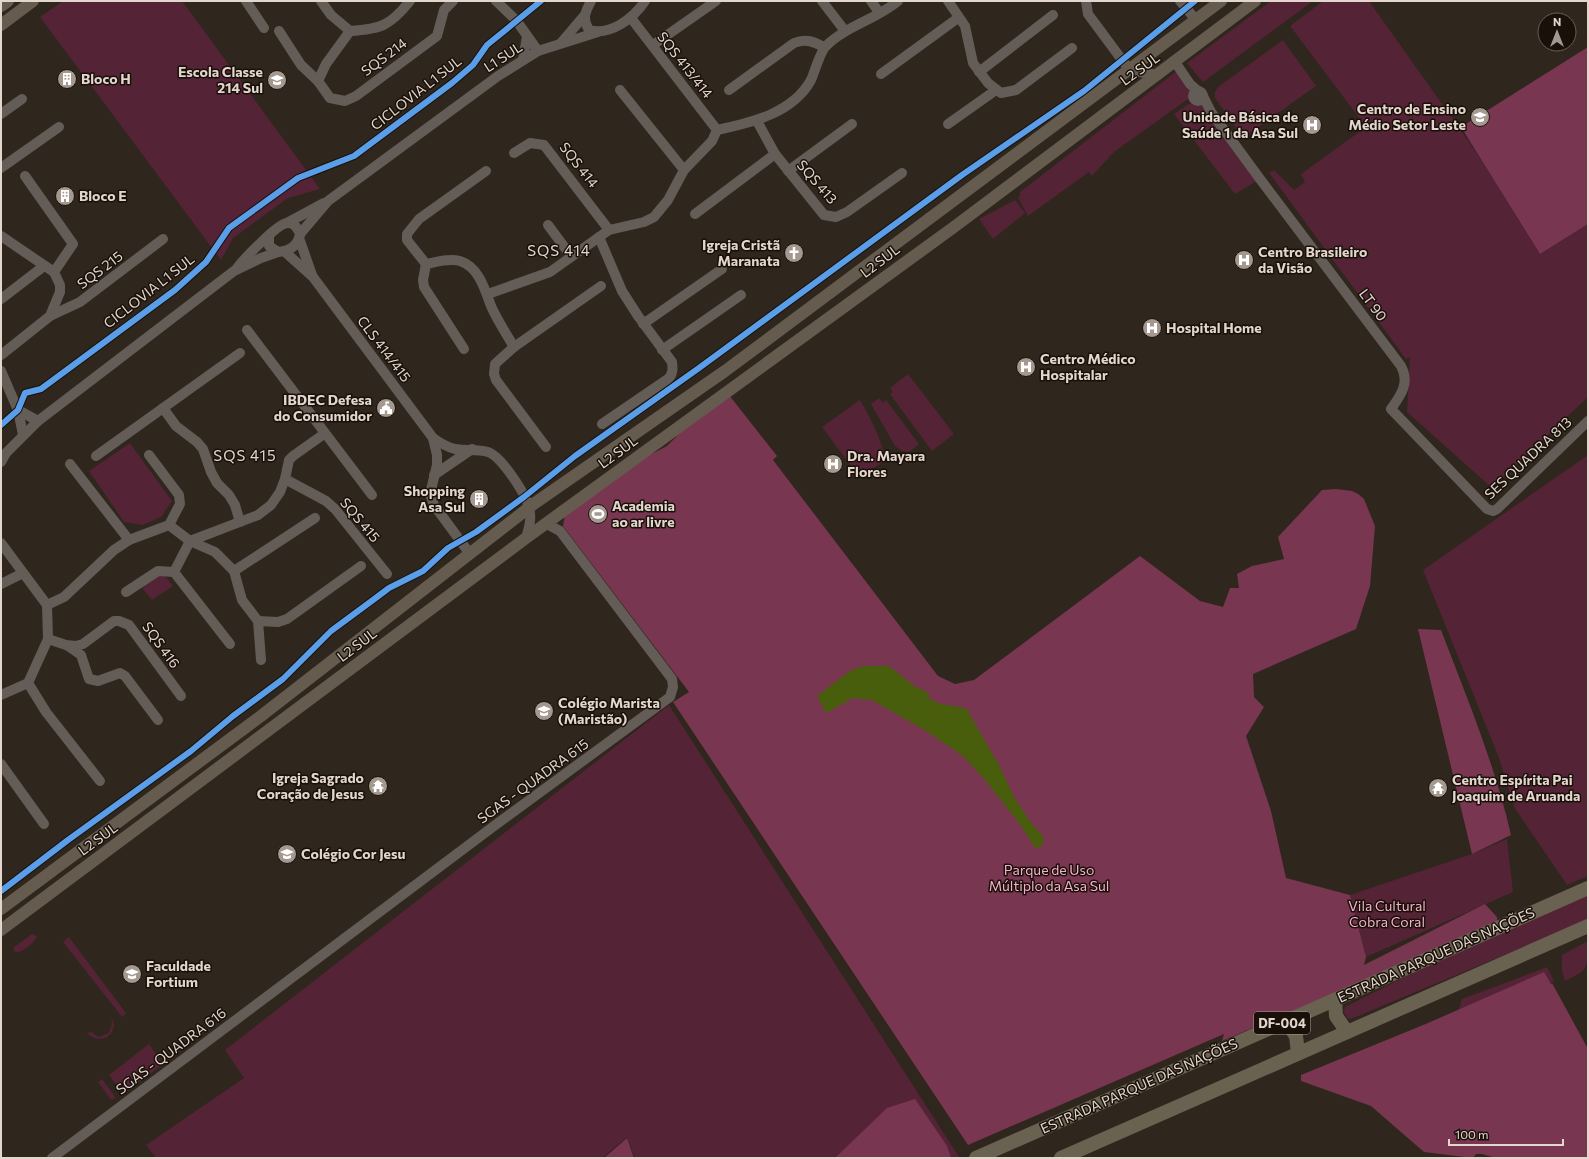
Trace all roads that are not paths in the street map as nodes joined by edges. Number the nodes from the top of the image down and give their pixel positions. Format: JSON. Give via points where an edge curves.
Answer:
{"nodes":[{"id":1,"x":8,"y":1,"type":"edge"},
{"id":2,"x":33,"y":1,"type":"edge"},
{"id":3,"x":246,"y":1,"type":"edge"},
{"id":4,"x":321,"y":1,"type":"edge"},
{"id":5,"x":410,"y":1,"type":"edge"},
{"id":6,"x":453,"y":1,"type":"edge"},
{"id":7,"x":496,"y":1,"type":"edge"},
{"id":8,"x":587,"y":1,"type":"edge"},
{"id":9,"x":591,"y":1,"type":"edge"},
{"id":10,"x":645,"y":1,"type":"edge"},
{"id":11,"x":716,"y":1,"type":"edge"},
{"id":12,"x":822,"y":1,"type":"edge"},
{"id":13,"x":871,"y":1,"type":"edge"},
{"id":14,"x":898,"y":1,"type":"edge"},
{"id":15,"x":948,"y":1,"type":"edge"},
{"id":16,"x":1086,"y":1,"type":"edge"},
{"id":17,"x":1180,"y":1,"type":"edge"},
{"id":18,"x":1221,"y":1,"type":"edge"},
{"id":19,"x":1254,"y":1,"type":"edge"},
{"id":20,"x":1,"y":6,"type":"edge"},
{"id":21,"x":879,"y":12,"type":"junction"},
{"id":22,"x":1053,"y":15,"type":"dead end"},
{"id":23,"x":631,"y":18,"type":"junction"},
{"id":24,"x":958,"y":18,"type":"junction"},
{"id":25,"x":581,"y":20,"type":"junction"},
{"id":26,"x":1196,"y":20,"type":"junction"},
{"id":27,"x":1,"y":25,"type":"edge"},
{"id":28,"x":264,"y":28,"type":"dead end"},
{"id":29,"x":279,"y":31,"type":"dead end"},
{"id":30,"x":350,"y":31,"type":"junction"},
{"id":31,"x":845,"y":31,"type":"junction"},
{"id":32,"x":598,"y":32,"type":"junction"},
{"id":33,"x":527,"y":36,"type":"junction"},
{"id":34,"x":561,"y":43,"type":"junction"},
{"id":35,"x":653,"y":46,"type":"junction"},
{"id":36,"x":824,"y":47,"type":"junction"},
{"id":37,"x":1072,"y":48,"type":"dead end"},
{"id":38,"x":538,"y":51,"type":"junction"},
{"id":39,"x":523,"y":60,"type":"junction"},
{"id":40,"x":1175,"y":62,"type":"junction"},
{"id":41,"x":1131,"y":68,"type":"junction"},
{"id":42,"x":979,"y":72,"type":"junction"},
{"id":43,"x":881,"y":74,"type":"dead end"},
{"id":44,"x":1158,"y":75,"type":"junction"},
{"id":45,"x":318,"y":82,"type":"junction"},
{"id":46,"x":620,"y":90,"type":"dead end"},
{"id":47,"x":729,"y":90,"type":"dead end"},
{"id":48,"x":996,"y":90,"type":"junction"},
{"id":49,"x":22,"y":99,"type":"dead end"},
{"id":50,"x":1078,"y":108,"type":"junction"},
{"id":51,"x":1,"y":114,"type":"edge"},
{"id":52,"x":757,"y":121,"type":"junction"},
{"id":53,"x":1059,"y":122,"type":"junction"},
{"id":54,"x":852,"y":124,"type":"dead end"},
{"id":55,"x":948,"y":124,"type":"dead end"},
{"id":56,"x":1090,"y":125,"type":"junction"},
{"id":57,"x":59,"y":127,"type":"dead end"},
{"id":58,"x":717,"y":130,"type":"junction"},
{"id":59,"x":1072,"y":138,"type":"junction"},
{"id":60,"x":514,"y":153,"type":"dead end"},
{"id":61,"x":775,"y":154,"type":"junction"},
{"id":62,"x":1,"y":168,"type":"edge"},
{"id":63,"x":684,"y":170,"type":"junction"},
{"id":64,"x":486,"y":172,"type":"dead end"},
{"id":65,"x":788,"y":172,"type":"junction"},
{"id":66,"x":902,"y":173,"type":"dead end"},
{"id":67,"x":25,"y":176,"type":"dead end"},
{"id":68,"x":328,"y":201,"type":"junction"},
{"id":69,"x":695,"y":214,"type":"dead end"},
{"id":70,"x":287,"y":223,"type":"junction"},
{"id":71,"x":548,"y":224,"type":"dead end"},
{"id":72,"x":610,"y":230,"type":"junction"},
{"id":73,"x":1,"y":236,"type":"edge"},
{"id":74,"x":269,"y":236,"type":"junction"},
{"id":75,"x":300,"y":236,"type":"junction"},
{"id":76,"x":599,"y":237,"type":"junction"},
{"id":77,"x":163,"y":239,"type":"dead end"},
{"id":78,"x":281,"y":252,"type":"junction"},
{"id":79,"x":571,"y":256,"type":"junction"},
{"id":80,"x":426,"y":264,"type":"junction"},
{"id":81,"x":44,"y":266,"type":"junction"},
{"id":82,"x":722,"y":269,"type":"dead end"},
{"id":83,"x":234,"y":271,"type":"junction"},
{"id":84,"x":54,"y":272,"type":"junction"},
{"id":85,"x":313,"y":277,"type":"junction"},
{"id":86,"x":601,"y":286,"type":"dead end"},
{"id":87,"x":488,"y":294,"type":"junction"},
{"id":88,"x":741,"y":295,"type":"dead end"},
{"id":89,"x":1,"y":299,"type":"edge"},
{"id":90,"x":50,"y":316,"type":"junction"},
{"id":91,"x":643,"y":324,"type":"junction"},
{"id":92,"x":246,"y":330,"type":"dead end"},
{"id":93,"x":514,"y":347,"type":"junction"},
{"id":94,"x":464,"y":349,"type":"dead end"},
{"id":95,"x":662,"y":350,"type":"junction"},
{"id":96,"x":240,"y":353,"type":"dead end"},
{"id":97,"x":1,"y":355,"type":"edge"},
{"id":98,"x":1,"y":371,"type":"edge"},
{"id":99,"x":163,"y":408,"type":"junction"},
{"id":100,"x":18,"y":410,"type":"junction"},
{"id":101,"x":38,"y":421,"type":"junction"},
{"id":102,"x":1588,"y":421,"type":"edge"},
{"id":103,"x":602,"y":424,"type":"dead end"},
{"id":104,"x":324,"y":434,"type":"junction"},
{"id":105,"x":23,"y":435,"type":"junction"},
{"id":106,"x":433,"y":438,"type":"junction"},
{"id":107,"x":546,"y":447,"type":"dead end"},
{"id":108,"x":472,"y":449,"type":"junction"},
{"id":109,"x":149,"y":455,"type":"dead end"},
{"id":110,"x":96,"y":456,"type":"dead end"},
{"id":111,"x":3,"y":457,"type":"edge"},
{"id":112,"x":70,"y":464,"type":"dead end"},
{"id":113,"x":580,"y":472,"type":"junction"},
{"id":114,"x":434,"y":475,"type":"junction"},
{"id":115,"x":285,"y":479,"type":"junction"},
{"id":116,"x":592,"y":489,"type":"junction"},
{"id":117,"x":372,"y":495,"type":"dead end"},
{"id":118,"x":529,"y":508,"type":"junction"},
{"id":119,"x":1487,"y":509,"type":"joint"},
{"id":120,"x":560,"y":514,"type":"junction"},
{"id":121,"x":315,"y":518,"type":"dead end"},
{"id":122,"x":240,"y":522,"type":"junction"},
{"id":123,"x":547,"y":524,"type":"junction"},
{"id":124,"x":169,"y":525,"type":"junction"},
{"id":125,"x":560,"y":531,"type":"junction"},
{"id":126,"x":526,"y":538,"type":"junction"},
{"id":127,"x":129,"y":540,"type":"junction"},
{"id":128,"x":190,"y":541,"type":"junction"},
{"id":129,"x":1,"y":543,"type":"edge"},
{"id":130,"x":470,"y":554,"type":"junction"},
{"id":131,"x":361,"y":566,"type":"dead end"},
{"id":132,"x":234,"y":571,"type":"junction"},
{"id":133,"x":174,"y":572,"type":"junction"},
{"id":134,"x":23,"y":573,"type":"junction"},
{"id":135,"x":387,"y":574,"type":"dead end"},
{"id":136,"x":1,"y":584,"type":"edge"},
{"id":137,"x":126,"y":592,"type":"dead end"},
{"id":138,"x":419,"y":594,"type":"junction"},
{"id":139,"x":47,"y":605,"type":"junction"},
{"id":140,"x":430,"y":610,"type":"junction"},
{"id":141,"x":258,"y":622,"type":"junction"},
{"id":142,"x":48,"y":639,"type":"junction"},
{"id":143,"x":66,"y":644,"type":"junction"},
{"id":144,"x":230,"y":644,"type":"dead end"},
{"id":145,"x":261,"y":660,"type":"dead end"},
{"id":146,"x":28,"y":683,"type":"junction"},
{"id":147,"x":1,"y":695,"type":"edge"},
{"id":148,"x":181,"y":696,"type":"dead end"},
{"id":149,"x":158,"y":720,"type":"dead end"},
{"id":150,"x":1,"y":764,"type":"edge"},
{"id":151,"x":100,"y":781,"type":"dead end"},
{"id":152,"x":44,"y":824,"type":"dead end"},
{"id":153,"x":70,"y":857,"type":"junction"},
{"id":154,"x":81,"y":870,"type":"junction"},
{"id":155,"x":1588,"y":888,"type":"edge"},
{"id":156,"x":1,"y":909,"type":"edge"},
{"id":157,"x":1588,"y":926,"type":"edge"},
{"id":158,"x":1,"y":930,"type":"edge"},
{"id":159,"x":307,"y":968,"type":"joint"},
{"id":160,"x":1335,"y":1000,"type":"junction"},
{"id":161,"x":1286,"y":1021,"type":"junction"},
{"id":162,"x":1347,"y":1032,"type":"junction"},
{"id":163,"x":1298,"y":1053,"type":"junction"},
{"id":164,"x":52,"y":1158,"type":"edge"},
{"id":165,"x":976,"y":1158,"type":"edge"},
{"id":166,"x":1061,"y":1158,"type":"edge"}],
"edges":[{"from":1,"to":20,"type":"main road"},
{"from":2,"to":27,"type":"main road"},
{"from":3,"to":28,"type":"street"},
{"from":4,"to":30,"type":"street","via":[[331,15]]},
{"from":5,"to":30,"type":"street","name":"SQS 214","via":[[393,21],[379,28]]},
{"from":6,"to":45,"type":"street","name":"SQS 214","via":[[444,10],[437,36],[356,96],[345,101],[330,98]]},
{"from":7,"to":33,"type":"street","via":[[516,20]]},
{"from":8,"to":25,"type":"street"},
{"from":9,"to":25,"type":"street"},
{"from":10,"to":23,"type":"street"},
{"from":11,"to":35,"type":"street"},
{"from":12,"to":31,"type":"street"},
{"from":13,"to":21,"type":"street"},
{"from":14,"to":21,"type":"street"},
{"from":15,"to":24,"type":"street"},
{"from":16,"to":41,"type":"street","via":[[1088,14],[1121,59]]},
{"from":17,"to":26,"type":"street"},
{"from":18,"to":26,"type":"main road","name":"L2 SUL"},
{"from":19,"to":40,"type":"main road","name":"L2 SUL"},
{"from":21,"to":31,"type":"street"},
{"from":22,"to":42,"type":"street"},
{"from":23,"to":32,"type":"street","name":"L1 SUL"},
{"from":23,"to":35,"type":"street","name":"SQS 413/414"},
{"from":24,"to":42,"type":"street","via":[[965,26],[970,54]]},
{"from":24,"to":43,"type":"street"},
{"from":25,"to":32,"type":"street","via":[[589,30]]},
{"from":25,"to":34,"type":"street","name":"L1 SUL"},
{"from":26,"to":41,"type":"main road","name":"L2 SUL"},
{"from":29,"to":45,"type":"street","name":"SQS 214","via":[[301,65]]},
{"from":30,"to":45,"type":"street","via":[[326,64]]},
{"from":31,"to":36,"type":"street"},
{"from":32,"to":34,"type":"street","name":"L1 SUL"},
{"from":33,"to":38,"type":"street"},
{"from":33,"to":39,"type":"street"},
{"from":34,"to":38,"type":"street","name":"L1 SUL"},
{"from":35,"to":58,"type":"street","name":"SQS 413/414"},
{"from":36,"to":47,"type":"street","via":[[812,41],[794,43]]},
{"from":36,"to":52,"type":"street","via":[[814,73],[802,93],[793,102]]},
{"from":37,"to":48,"type":"street","via":[[1016,90],[1002,93]]},
{"from":38,"to":39,"type":"street","name":"L1 SUL"},
{"from":39,"to":68,"type":"street","name":"L1 SUL"},
{"from":40,"to":44,"type":"main road","name":"L2 SUL"},
{"from":40,"to":119,"type":"street","name":"LT 90","via":[[1401,366],[1406,382],[1391,409]]},
{"from":41,"to":44,"type":"street","via":[[1142,73]]},
{"from":41,"to":50,"type":"main road","name":"L2 SUL"},
{"from":42,"to":48,"type":"street"},
{"from":44,"to":56,"type":"main road","name":"L2 SUL"},
{"from":46,"to":63,"type":"street"},
{"from":48,"to":55,"type":"street"},
{"from":49,"to":51,"type":"street"},
{"from":50,"to":53,"type":"main road","name":"L2 SUL"},
{"from":50,"to":56,"type":"main road","via":[[1081,119]]},
{"from":52,"to":58,"type":"street"},
{"from":52,"to":61,"type":"street","name":"SQS 413"},
{"from":53,"to":59,"type":"main road","via":[[1069,127]]},
{"from":53,"to":113,"type":"main road","name":"L2 SUL","via":[[725,371]]},
{"from":54,"to":65,"type":"street"},
{"from":56,"to":59,"type":"main road","name":"L2 SUL"},
{"from":57,"to":62,"type":"street"},
{"from":58,"to":63,"type":"street","via":[[708,146]]},
{"from":59,"to":116,"type":"main road","name":"L2 SUL","via":[[954,227]]},
{"from":60,"to":72,"type":"street","name":"SQS 414","via":[[530,143],[544,145]]},
{"from":61,"to":65,"type":"street","name":"SQS 413"},
{"from":61,"to":69,"type":"street"},
{"from":63,"to":72,"type":"street","via":[[668,200],[654,217]]},
{"from":64,"to":80,"type":"street","via":[[420,219],[407,234],[407,240]]},
{"from":65,"to":66,"type":"street","name":"SQS 413","via":[[822,213],[831,217],[847,212]]},
{"from":67,"to":84,"type":"street","name":"SQS 215","via":[[72,241],[71,248]]},
{"from":68,"to":70,"type":"street","name":"L1 SUL"},
{"from":68,"to":75,"type":"street","name":"L1 SUL"},
{"from":70,"to":74,"type":"street","via":[[279,226]]},
{"from":70,"to":75,"type":"street","via":[[296,226]]},
{"from":71,"to":79,"type":"street"},
{"from":72,"to":76,"type":"street"},
{"from":73,"to":81,"type":"street"},
{"from":74,"to":78,"type":"street","via":[[269,246]]},
{"from":74,"to":83,"type":"street","via":[[246,256]]},
{"from":75,"to":78,"type":"street","via":[[295,246]]},
{"from":75,"to":85,"type":"street","name":"CLS 414/415"},
{"from":76,"to":79,"type":"street"},
{"from":76,"to":91,"type":"street","via":[[622,291]]},
{"from":77,"to":90,"type":"street","name":"SQS 215","via":[[80,302]]},
{"from":78,"to":83,"type":"street"},
{"from":78,"to":85,"type":"street","name":"CLS 414/415"},
{"from":79,"to":87,"type":"street","via":[[550,272]]},
{"from":80,"to":87,"type":"street","via":[[444,260],[460,261],[470,266]]},
{"from":80,"to":94,"type":"street","via":[[424,287]]},
{"from":81,"to":84,"type":"street"},
{"from":81,"to":89,"type":"street"},
{"from":82,"to":91,"type":"street"},
{"from":83,"to":101,"type":"street"},
{"from":84,"to":90,"type":"street","name":"SQS 215","via":[[60,280],[60,292]]},
{"from":85,"to":106,"type":"street","name":"CLS 414/415"},
{"from":86,"to":93,"type":"street"},
{"from":87,"to":93,"type":"street","via":[[491,305]]},
{"from":88,"to":95,"type":"street"},
{"from":90,"to":97,"type":"street","name":"SQS 215"},
{"from":91,"to":95,"type":"street"},
{"from":92,"to":104,"type":"street","name":"SQS 415"},
{"from":93,"to":107,"type":"street","via":[[495,364],[495,377]]},
{"from":95,"to":103,"type":"street","via":[[672,362],[672,375]]},
{"from":96,"to":99,"type":"street"},
{"from":98,"to":100,"type":"street"},
{"from":99,"to":110,"type":"street"},
{"from":99,"to":122,"type":"street","via":[[176,426],[203,449],[211,472],[235,505]]},
{"from":100,"to":101,"type":"street"},
{"from":100,"to":105,"type":"street"},
{"from":101,"to":105,"type":"street"},
{"from":102,"to":119,"type":"street","name":"SES QUADRA 813","via":[[1497,509]]},
{"from":104,"to":115,"type":"street","via":[[289,460]]},
{"from":104,"to":117,"type":"street","name":"SQS 415"},
{"from":105,"to":111,"type":"street"},
{"from":106,"to":108,"type":"street","via":[[446,446]]},
{"from":106,"to":114,"type":"street","via":[[437,454]]},
{"from":108,"to":114,"type":"street"},
{"from":108,"to":118,"type":"street","via":[[488,452],[499,459]]},
{"from":109,"to":124,"type":"street","via":[[179,495],[180,504]]},
{"from":112,"to":127,"type":"street"},
{"from":113,"to":116,"type":"main road","via":[[587,475]]},
{"from":113,"to":118,"type":"main road","name":"L2 SUL"},
{"from":114,"to":130,"type":"street","via":[[430,494],[434,505]]},
{"from":115,"to":122,"type":"street","via":[[271,504],[258,515]]},
{"from":115,"to":135,"type":"street","name":"SQS 415","via":[[326,501],[335,509]]},
{"from":116,"to":120,"type":"main road","name":"L2 SUL"},
{"from":118,"to":126,"type":"street","via":[[530,522]]},
{"from":118,"to":130,"type":"main road","name":"L2 SUL"},
{"from":120,"to":123,"type":"main road","name":"L2 SUL"},
{"from":120,"to":125,"type":"street"},
{"from":121,"to":132,"type":"street"},
{"from":122,"to":128,"type":"street"},
{"from":123,"to":125,"type":"street","name":"SGAS - QUADRA 615"},
{"from":123,"to":126,"type":"main road","name":"L2 SUL"},
{"from":124,"to":127,"type":"street"},
{"from":124,"to":128,"type":"street"},
{"from":125,"to":159,"type":"street","name":"SGAS - QUADRA 615","via":[[672,679],[670,697]]},
{"from":126,"to":140,"type":"main road","name":"L2 SUL"},
{"from":127,"to":139,"type":"street","via":[[114,550],[64,597]]},
{"from":128,"to":132,"type":"street","via":[[215,552]]},
{"from":128,"to":133,"type":"street"},
{"from":129,"to":134,"type":"street"},
{"from":130,"to":138,"type":"main road","name":"L2 SUL"},
{"from":131,"to":141,"type":"street","via":[[288,619]]},
{"from":132,"to":141,"type":"street","via":[[242,600]]},
{"from":133,"to":137,"type":"street","via":[[158,571]]},
{"from":133,"to":144,"type":"street"},
{"from":134,"to":136,"type":"street"},
{"from":134,"to":139,"type":"street"},
{"from":138,"to":140,"type":"main road","via":[[422,604]]},
{"from":138,"to":153,"type":"main road","name":"L2 SUL"},
{"from":139,"to":142,"type":"street"},
{"from":140,"to":154,"type":"main road","name":"L2 SUL"},
{"from":141,"to":145,"type":"street"},
{"from":142,"to":143,"type":"street","name":"SQS 416"},
{"from":142,"to":146,"type":"street"},
{"from":143,"to":148,"type":"street","name":"SQS 416","via":[[83,644],[114,621],[126,623]]},
{"from":143,"to":149,"type":"street","via":[[81,655],[89,679],[98,681],[120,673],[125,676]]},
{"from":146,"to":147,"type":"street"},
{"from":146,"to":151,"type":"street","via":[[46,712]]},
{"from":150,"to":152,"type":"street"},
{"from":153,"to":154,"type":"main road","via":[[79,863]]},
{"from":153,"to":156,"type":"main road","name":"L2 SUL"},
{"from":154,"to":158,"type":"main road","name":"L2 SUL"},
{"from":155,"to":160,"type":"highway","name":"ESTRADA PARQUE DAS NAÇÕES","number":"DF-004"},
{"from":157,"to":162,"type":"highway","number":"DF-004"},
{"from":159,"to":164,"type":"street","name":"SGAS - QUADRA 616"},
{"from":160,"to":161,"type":"highway","name":"ESTRADA PARQUE DAS NAÇÕES","number":"DF-004"},
{"from":160,"to":162,"type":"highway","via":[[1336,1016]]},
{"from":161,"to":163,"type":"highway","via":[[1296,1036]]},
{"from":161,"to":165,"type":"highway","name":"ESTRADA PARQUE DAS NAÇÕES","number":"DF-004"},
{"from":162,"to":163,"type":"highway","number":"DF-004"},
{"from":163,"to":166,"type":"highway","number":"DF-004"}]}
